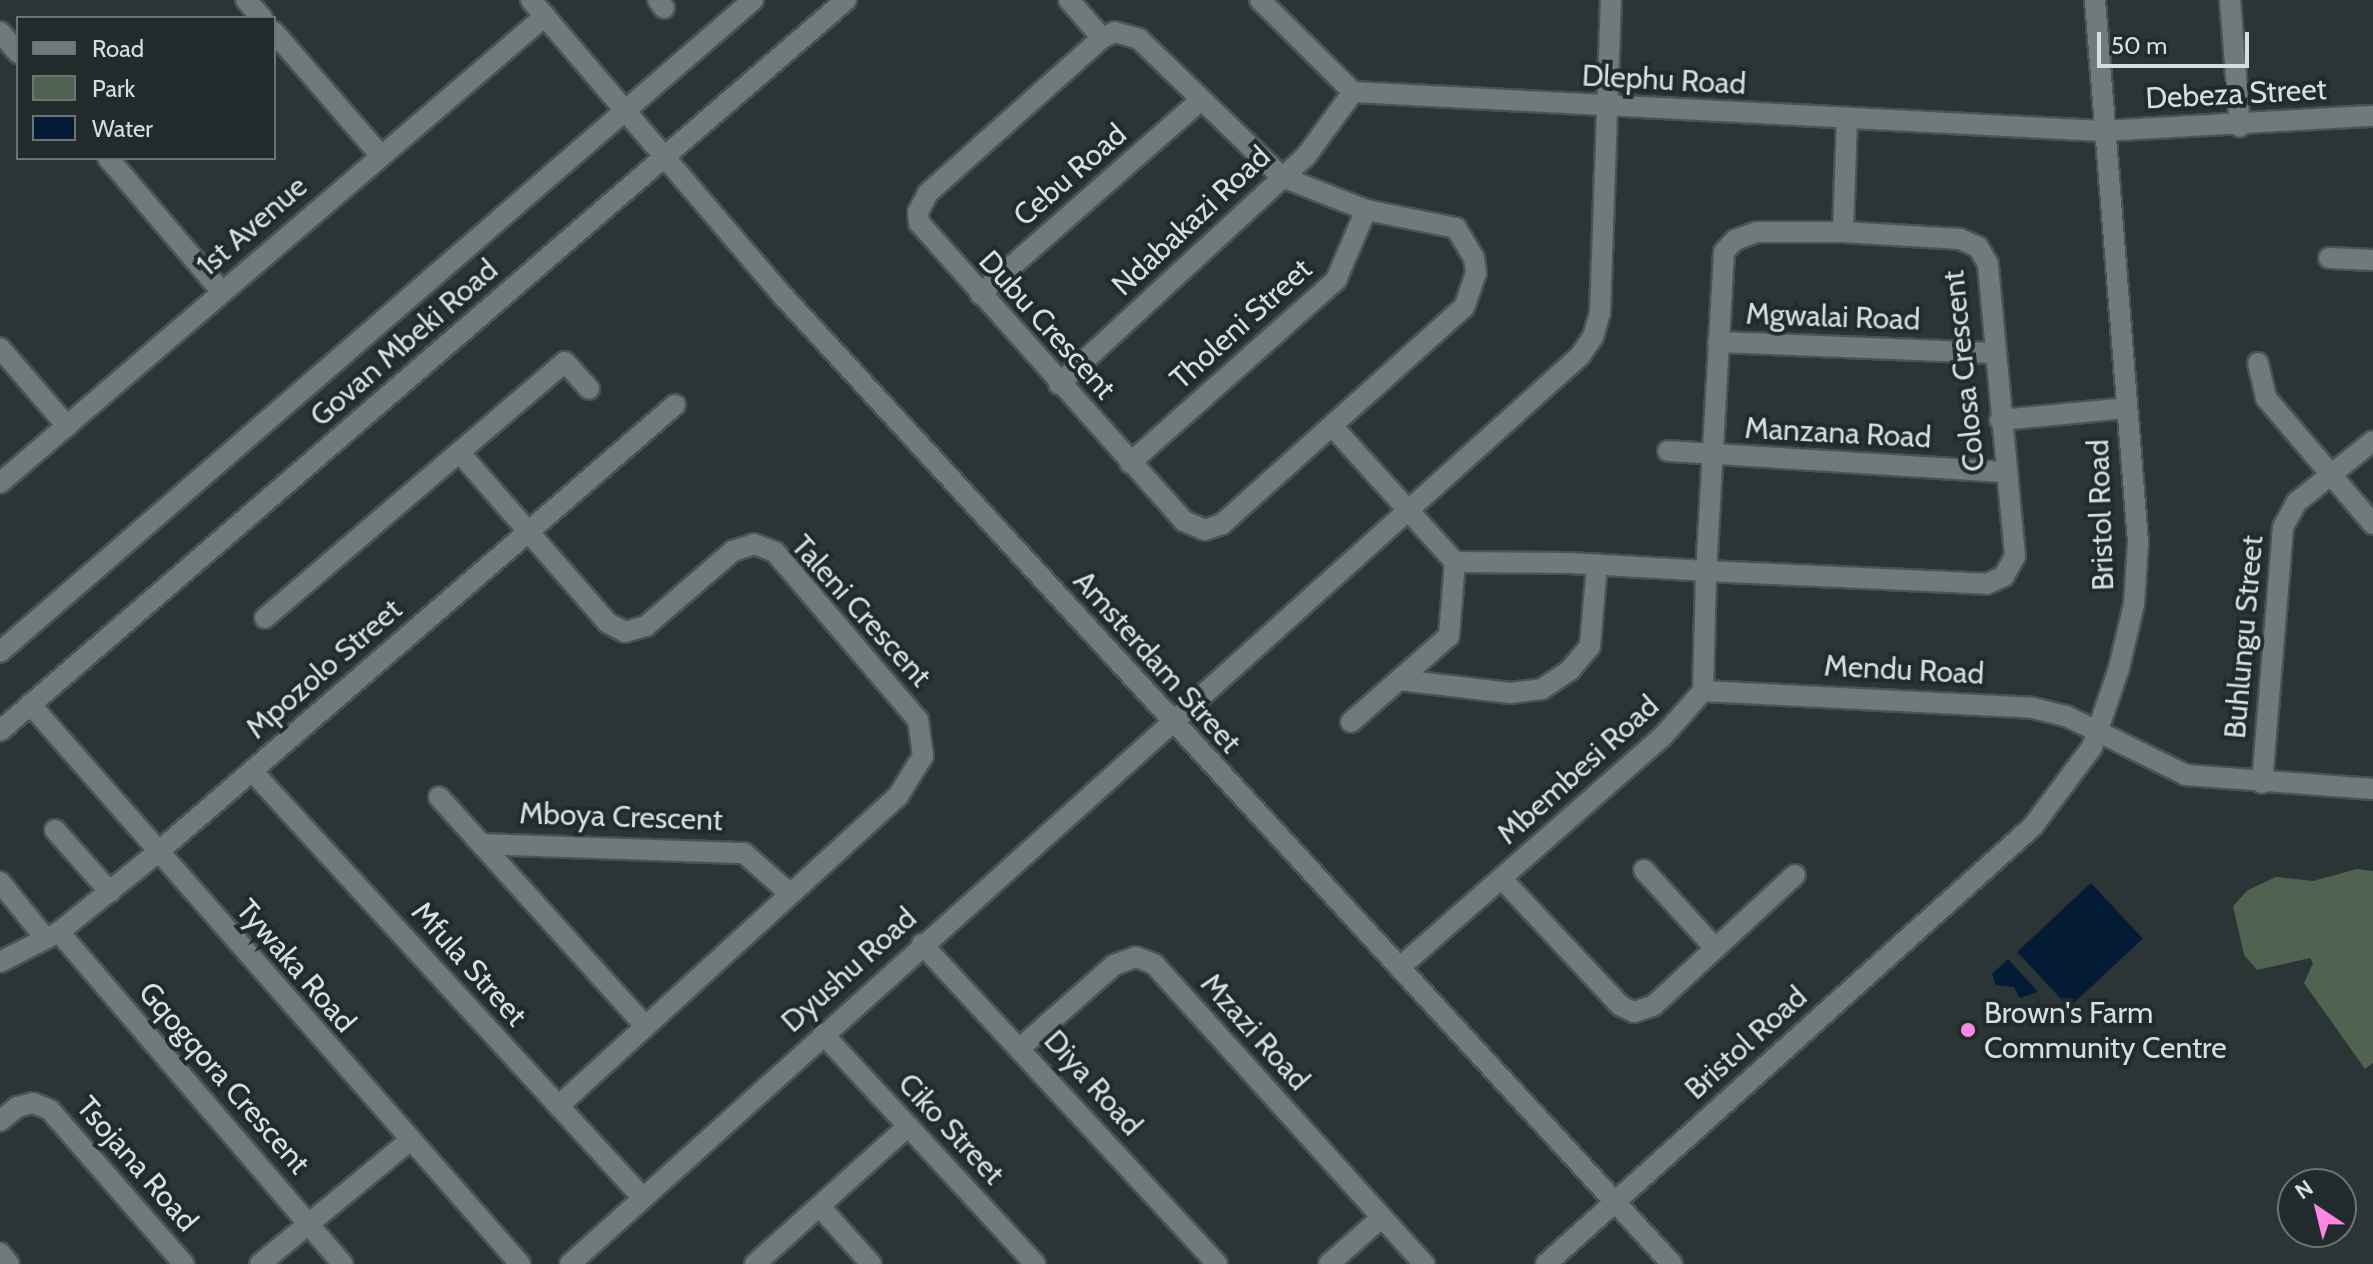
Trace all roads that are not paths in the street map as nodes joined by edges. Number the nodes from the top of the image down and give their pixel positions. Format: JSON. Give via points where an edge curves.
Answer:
{"nodes":[{"id":1,"x":246,"y":0,"type":"edge"},
{"id":2,"x":531,"y":0,"type":"edge"},
{"id":3,"x":753,"y":0,"type":"edge"},
{"id":4,"x":846,"y":0,"type":"edge"},
{"id":5,"x":1069,"y":0,"type":"edge"},
{"id":6,"x":1260,"y":0,"type":"edge"},
{"id":7,"x":1611,"y":0,"type":"edge"},
{"id":8,"x":2095,"y":0,"type":"edge"},
{"id":9,"x":2230,"y":0,"type":"edge"},
{"id":10,"x":260,"y":16,"type":"edge"},
{"id":11,"x":545,"y":16,"type":"junction"},
{"id":12,"x":0,"y":32,"type":"edge"},
{"id":13,"x":276,"y":34,"type":"edge"},
{"id":14,"x":1102,"y":38,"type":"junction"},
{"id":15,"x":16,"y":51,"type":"edge"},
{"id":16,"x":1353,"y":92,"type":"junction"},
{"id":17,"x":1200,"y":101,"type":"junction"},
{"id":18,"x":1606,"y":108,"type":"junction"},
{"id":19,"x":624,"y":111,"type":"junction"},
{"id":20,"x":2373,"y":116,"type":"edge"},
{"id":21,"x":1847,"y":119,"type":"junction"},
{"id":22,"x":2240,"y":127,"type":"junction"},
{"id":23,"x":2102,"y":131,"type":"junction"},
{"id":24,"x":380,"y":155,"type":"junction"},
{"id":25,"x":663,"y":157,"type":"junction"},
{"id":26,"x":110,"y":160,"type":"edge"},
{"id":27,"x":1282,"y":177,"type":"junction"},
{"id":28,"x":1366,"y":210,"type":"junction"},
{"id":29,"x":1843,"y":232,"type":"junction"},
{"id":30,"x":2329,"y":258,"type":"dead end"},
{"id":31,"x":2373,"y":260,"type":"edge"},
{"id":32,"x":222,"y":292,"type":"junction"},
{"id":33,"x":980,"y":294,"type":"junction"},
{"id":34,"x":1718,"y":342,"type":"junction"},
{"id":35,"x":0,"y":348,"type":"edge"},
{"id":36,"x":1994,"y":353,"type":"junction"},
{"id":37,"x":2258,"y":363,"type":"dead end"},
{"id":38,"x":1059,"y":384,"type":"junction"},
{"id":39,"x":589,"y":389,"type":"dead end"},
{"id":40,"x":675,"y":405,"type":"dead end"},
{"id":41,"x":2126,"y":408,"type":"junction"},
{"id":42,"x":2000,"y":420,"type":"junction"},
{"id":43,"x":67,"y":426,"type":"junction"},
{"id":44,"x":1333,"y":427,"type":"junction"},
{"id":45,"x":2373,"y":441,"type":"edge"},
{"id":46,"x":1668,"y":451,"type":"dead end"},
{"id":47,"x":460,"y":453,"type":"junction"},
{"id":48,"x":1714,"y":457,"type":"junction"},
{"id":49,"x":1130,"y":463,"type":"junction"},
{"id":50,"x":2005,"y":472,"type":"junction"},
{"id":51,"x":2332,"y":476,"type":"junction"},
{"id":52,"x":0,"y":483,"type":"edge"},
{"id":53,"x":1405,"y":510,"type":"junction"},
{"id":54,"x":2373,"y":524,"type":"edge"},
{"id":55,"x":528,"y":531,"type":"junction"},
{"id":56,"x":1455,"y":562,"type":"junction"},
{"id":57,"x":1597,"y":564,"type":"junction"},
{"id":58,"x":1706,"y":571,"type":"junction"},
{"id":59,"x":265,"y":618,"type":"dead end"},
{"id":60,"x":0,"y":652,"type":"edge"},
{"id":61,"x":1400,"y":680,"type":"junction"},
{"id":62,"x":1703,"y":691,"type":"junction"},
{"id":63,"x":30,"y":704,"type":"junction"},
{"id":64,"x":1169,"y":721,"type":"junction"},
{"id":65,"x":1351,"y":722,"type":"dead end"},
{"id":66,"x":0,"y":731,"type":"edge"},
{"id":67,"x":2099,"y":731,"type":"junction"},
{"id":68,"x":252,"y":771,"type":"junction"},
{"id":69,"x":2262,"y":783,"type":"junction"},
{"id":70,"x":2373,"y":789,"type":"edge"},
{"id":71,"x":439,"y":797,"type":"dead end"},
{"id":72,"x":55,"y":830,"type":"dead end"},
{"id":73,"x":483,"y":844,"type":"junction"},
{"id":74,"x":157,"y":853,"type":"junction"},
{"id":75,"x":1644,"y":870,"type":"dead end"},
{"id":76,"x":1795,"y":875,"type":"dead end"},
{"id":77,"x":1502,"y":879,"type":"junction"},
{"id":78,"x":0,"y":882,"type":"edge"},
{"id":79,"x":110,"y":892,"type":"junction"},
{"id":80,"x":789,"y":893,"type":"junction"},
{"id":81,"x":52,"y":936,"type":"junction"},
{"id":82,"x":922,"y":944,"type":"junction"},
{"id":83,"x":1715,"y":948,"type":"junction"},
{"id":84,"x":0,"y":962,"type":"edge"},
{"id":85,"x":1399,"y":968,"type":"junction"},
{"id":86,"x":645,"y":1026,"type":"junction"},
{"id":87,"x":823,"y":1034,"type":"junction"},
{"id":88,"x":1020,"y":1048,"type":"junction"},
{"id":89,"x":558,"y":1106,"type":"junction"},
{"id":90,"x":0,"y":1121,"type":"edge"},
{"id":91,"x":908,"y":1126,"type":"junction"},
{"id":92,"x":409,"y":1141,"type":"junction"},
{"id":93,"x":642,"y":1197,"type":"junction"},
{"id":94,"x":1614,"y":1201,"type":"junction"},
{"id":95,"x":821,"y":1208,"type":"junction"},
{"id":96,"x":1381,"y":1218,"type":"junction"},
{"id":97,"x":309,"y":1224,"type":"junction"},
{"id":98,"x":0,"y":1253,"type":"edge"},
{"id":99,"x":9,"y":1264,"type":"edge"},
{"id":100,"x":184,"y":1264,"type":"edge"},
{"id":101,"x":260,"y":1264,"type":"edge"},
{"id":102,"x":343,"y":1264,"type":"edge"},
{"id":103,"x":520,"y":1264,"type":"edge"},
{"id":104,"x":570,"y":1264,"type":"edge"},
{"id":105,"x":755,"y":1264,"type":"edge"},
{"id":106,"x":871,"y":1264,"type":"edge"},
{"id":107,"x":1035,"y":1264,"type":"edge"},
{"id":108,"x":1217,"y":1264,"type":"edge"},
{"id":109,"x":1329,"y":1264,"type":"edge"},
{"id":110,"x":1424,"y":1264,"type":"edge"},
{"id":111,"x":1546,"y":1264,"type":"edge"},
{"id":112,"x":1672,"y":1264,"type":"edge"}],
"edges":[{"from":1,"to":10,"type":"street"},
{"from":2,"to":11,"type":"street","name":"Amsterdam Street"},
{"from":3,"to":19,"type":"street","name":"Govan Mbeki Road"},
{"from":4,"to":25,"type":"street","name":"Govan Mbeki Road"},
{"from":5,"to":14,"type":"street"},
{"from":6,"to":16,"type":"street"},
{"from":7,"to":18,"type":"street","name":"Dyushu Road"},
{"from":8,"to":23,"type":"street","name":"Bristol Road"},
{"from":9,"to":22,"type":"street"},
{"from":11,"to":19,"type":"street","name":"Amsterdam Street"},
{"from":11,"to":24,"type":"street","name":"1st Avenue"},
{"from":12,"to":15,"type":"street"},
{"from":13,"to":24,"type":"street"},
{"from":14,"to":17,"type":"street","name":"Dubu Crescent","via":[[1120,32],[1139,39]]},
{"from":14,"to":33,"type":"street","name":"Dubu Crescent","via":[[921,201],[919,223]]},
{"from":16,"to":18,"type":"street","name":"Dlephu Road"},
{"from":16,"to":27,"type":"street","name":"Ndabakazi Road","via":[[1306,156]]},
{"from":17,"to":27,"type":"street","name":"Dubu Crescent"},
{"from":17,"to":33,"type":"street","name":"Cebu Road"},
{"from":18,"to":21,"type":"street","name":"Dlephu Road"},
{"from":18,"to":53,"type":"street","name":"Dyushu Road","via":[[1600,313],[1593,337],[1580,356]]},
{"from":19,"to":25,"type":"street","name":"Amsterdam Street"},
{"from":19,"to":60,"type":"street","name":"Govan Mbeki Road"},
{"from":20,"to":22,"type":"street","name":"Debeza Street"},
{"from":21,"to":23,"type":"street","name":"Dlephu Road"},
{"from":21,"to":29,"type":"street"},
{"from":22,"to":23,"type":"street","name":"Debeza Street"},
{"from":23,"to":41,"type":"street","name":"Bristol Road"},
{"from":24,"to":32,"type":"street","name":"1st Avenue"},
{"from":25,"to":63,"type":"street","name":"Govan Mbeki Road"},
{"from":25,"to":64,"type":"street","name":"Amsterdam Street"},
{"from":26,"to":32,"type":"street"},
{"from":27,"to":28,"type":"street","name":"Dubu Crescent"},
{"from":27,"to":38,"type":"street","name":"Ndabakazi Road"},
{"from":28,"to":44,"type":"street","name":"Dubu Crescent","via":[[1456,228],[1465,236],[1476,273],[1464,307]]},
{"from":28,"to":49,"type":"street","name":"Tholeni Street","via":[[1336,280]]},
{"from":29,"to":34,"type":"street","name":"Colosa Crescent","via":[[1757,232],[1735,240],[1724,252]]},
{"from":29,"to":36,"type":"street","name":"Colosa Crescent","via":[[1960,239],[1978,247],[1988,264]]},
{"from":30,"to":31,"type":"street"},
{"from":32,"to":43,"type":"street","name":"1st Avenue"},
{"from":33,"to":38,"type":"street","name":"Dubu Crescent"},
{"from":34,"to":36,"type":"street","name":"Mgwalai Road"},
{"from":34,"to":48,"type":"street","name":"Colosa Crescent"},
{"from":35,"to":43,"type":"street"},
{"from":36,"to":42,"type":"street","name":"Colosa Crescent"},
{"from":37,"to":51,"type":"street","via":[[2266,398]]},
{"from":38,"to":49,"type":"street","name":"Dubu Crescent"},
{"from":39,"to":47,"type":"street","via":[[565,362]]},
{"from":40,"to":55,"type":"street","name":"Mpozolo Street"},
{"from":41,"to":42,"type":"street"},
{"from":41,"to":67,"type":"street","name":"Bristol Road","via":[[2138,542],[2134,604]]},
{"from":42,"to":50,"type":"street","name":"Colosa Crescent"},
{"from":43,"to":52,"type":"street","name":"1st Avenue"},
{"from":44,"to":49,"type":"street","name":"Dubu Crescent","via":[[1222,524],[1205,530],[1184,521]]},
{"from":44,"to":53,"type":"street"},
{"from":45,"to":51,"type":"street","name":"Buhlungu Street"},
{"from":46,"to":48,"type":"street","name":"Manzana Road"},
{"from":47,"to":55,"type":"street","name":"Taleni Crescent"},
{"from":47,"to":59,"type":"street"},
{"from":48,"to":50,"type":"street","name":"Manzana Road"},
{"from":48,"to":58,"type":"street","name":"Colosa Crescent"},
{"from":50,"to":58,"type":"street","name":"Colosa Crescent","via":[[2015,556],[2004,576],[1987,584]]},
{"from":51,"to":54,"type":"street"},
{"from":51,"to":69,"type":"street","name":"Buhlungu Street","via":[[2297,502],[2283,527]]},
{"from":53,"to":56,"type":"street"},
{"from":53,"to":64,"type":"street","name":"Dyushu Road"},
{"from":55,"to":68,"type":"street","name":"Mpozolo Street"},
{"from":55,"to":80,"type":"street","name":"Taleni Crescent","via":[[608,623],[625,632],[646,626],[733,551],[754,544],[775,552],[918,720],[923,756],[898,796]]},
{"from":56,"to":57,"type":"street","name":"Colosa Crescent"},
{"from":56,"to":61,"type":"street","via":[[1449,636]]},
{"from":57,"to":58,"type":"street","name":"Colosa Crescent"},
{"from":57,"to":61,"type":"street","via":[[1590,646],[1570,670],[1542,689],[1510,693]]},
{"from":58,"to":62,"type":"street","name":"Mbembesi Road"},
{"from":61,"to":65,"type":"street"},
{"from":62,"to":67,"type":"street","name":"Mendu Road","via":[[2008,705],[2066,716]]},
{"from":62,"to":77,"type":"street","name":"Mbembesi Road","via":[[1663,736]]},
{"from":63,"to":66,"type":"street","name":"Govan Mbeki Road"},
{"from":63,"to":74,"type":"street","name":"Tywaka Road"},
{"from":64,"to":82,"type":"street","name":"Dyushu Road"},
{"from":64,"to":85,"type":"street","name":"Amsterdam Street"},
{"from":67,"to":69,"type":"street","name":"Mendu Road","via":[[2186,775]]},
{"from":67,"to":94,"type":"street","name":"Bristol Road","via":[[2033,826]]},
{"from":68,"to":74,"type":"street","name":"Mpozolo Street"},
{"from":68,"to":89,"type":"street","name":"Mfula Street"},
{"from":69,"to":70,"type":"street","name":"Mendu Road"},
{"from":71,"to":73,"type":"street","name":"Mboya Crescent"},
{"from":72,"to":79,"type":"street"},
{"from":73,"to":80,"type":"street","name":"Mboya Crescent","via":[[744,853]]},
{"from":73,"to":86,"type":"street","name":"Mboya Crescent"},
{"from":74,"to":79,"type":"street","name":"Mpozolo Street"},
{"from":74,"to":92,"type":"street","name":"Tywaka Road"},
{"from":75,"to":83,"type":"street"},
{"from":76,"to":83,"type":"street"},
{"from":77,"to":83,"type":"street","via":[[1621,1006],[1634,1012],[1653,1006]]},
{"from":77,"to":85,"type":"street","name":"Mbembesi Road"},
{"from":78,"to":81,"type":"street","name":"Gqogqora Crescent"},
{"from":79,"to":81,"type":"street","name":"Mpozolo Street"},
{"from":80,"to":86,"type":"street","name":"Taleni Crescent"},
{"from":81,"to":84,"type":"street","name":"Mpozolo Street"},
{"from":81,"to":97,"type":"street","name":"Gqogqora Crescent"},
{"from":82,"to":87,"type":"street","name":"Dyushu Road"},
{"from":82,"to":88,"type":"street","name":"Diya Road"},
{"from":85,"to":94,"type":"street","name":"Amsterdam Street"},
{"from":86,"to":89,"type":"street","name":"Taleni Crescent"},
{"from":87,"to":91,"type":"street","name":"Ciko Street"},
{"from":87,"to":93,"type":"street","name":"Dyushu Road"},
{"from":88,"to":96,"type":"street","name":"Mzazi Road","via":[[1114,965],[1136,957],[1154,964]]},
{"from":88,"to":108,"type":"street","name":"Diya Road"},
{"from":89,"to":93,"type":"street","name":"Mfula Street"},
{"from":90,"to":100,"type":"street","name":"Tsojana Road","via":[[17,1107],[33,1103],[50,1110]]},
{"from":91,"to":95,"type":"street"},
{"from":91,"to":107,"type":"street","name":"Ciko Street"},
{"from":92,"to":97,"type":"street"},
{"from":92,"to":103,"type":"street","name":"Tywaka Road"},
{"from":93,"to":104,"type":"street","name":"Dyushu Road"},
{"from":94,"to":111,"type":"street","name":"Bristol Road"},
{"from":94,"to":112,"type":"street","name":"Amsterdam Street"},
{"from":95,"to":105,"type":"street"},
{"from":95,"to":106,"type":"street"},
{"from":96,"to":109,"type":"street"},
{"from":96,"to":110,"type":"street","name":"Mzazi Road"},
{"from":97,"to":101,"type":"street"},
{"from":97,"to":102,"type":"street","name":"Gqogqora Crescent"},
{"from":98,"to":99,"type":"street"}]}
